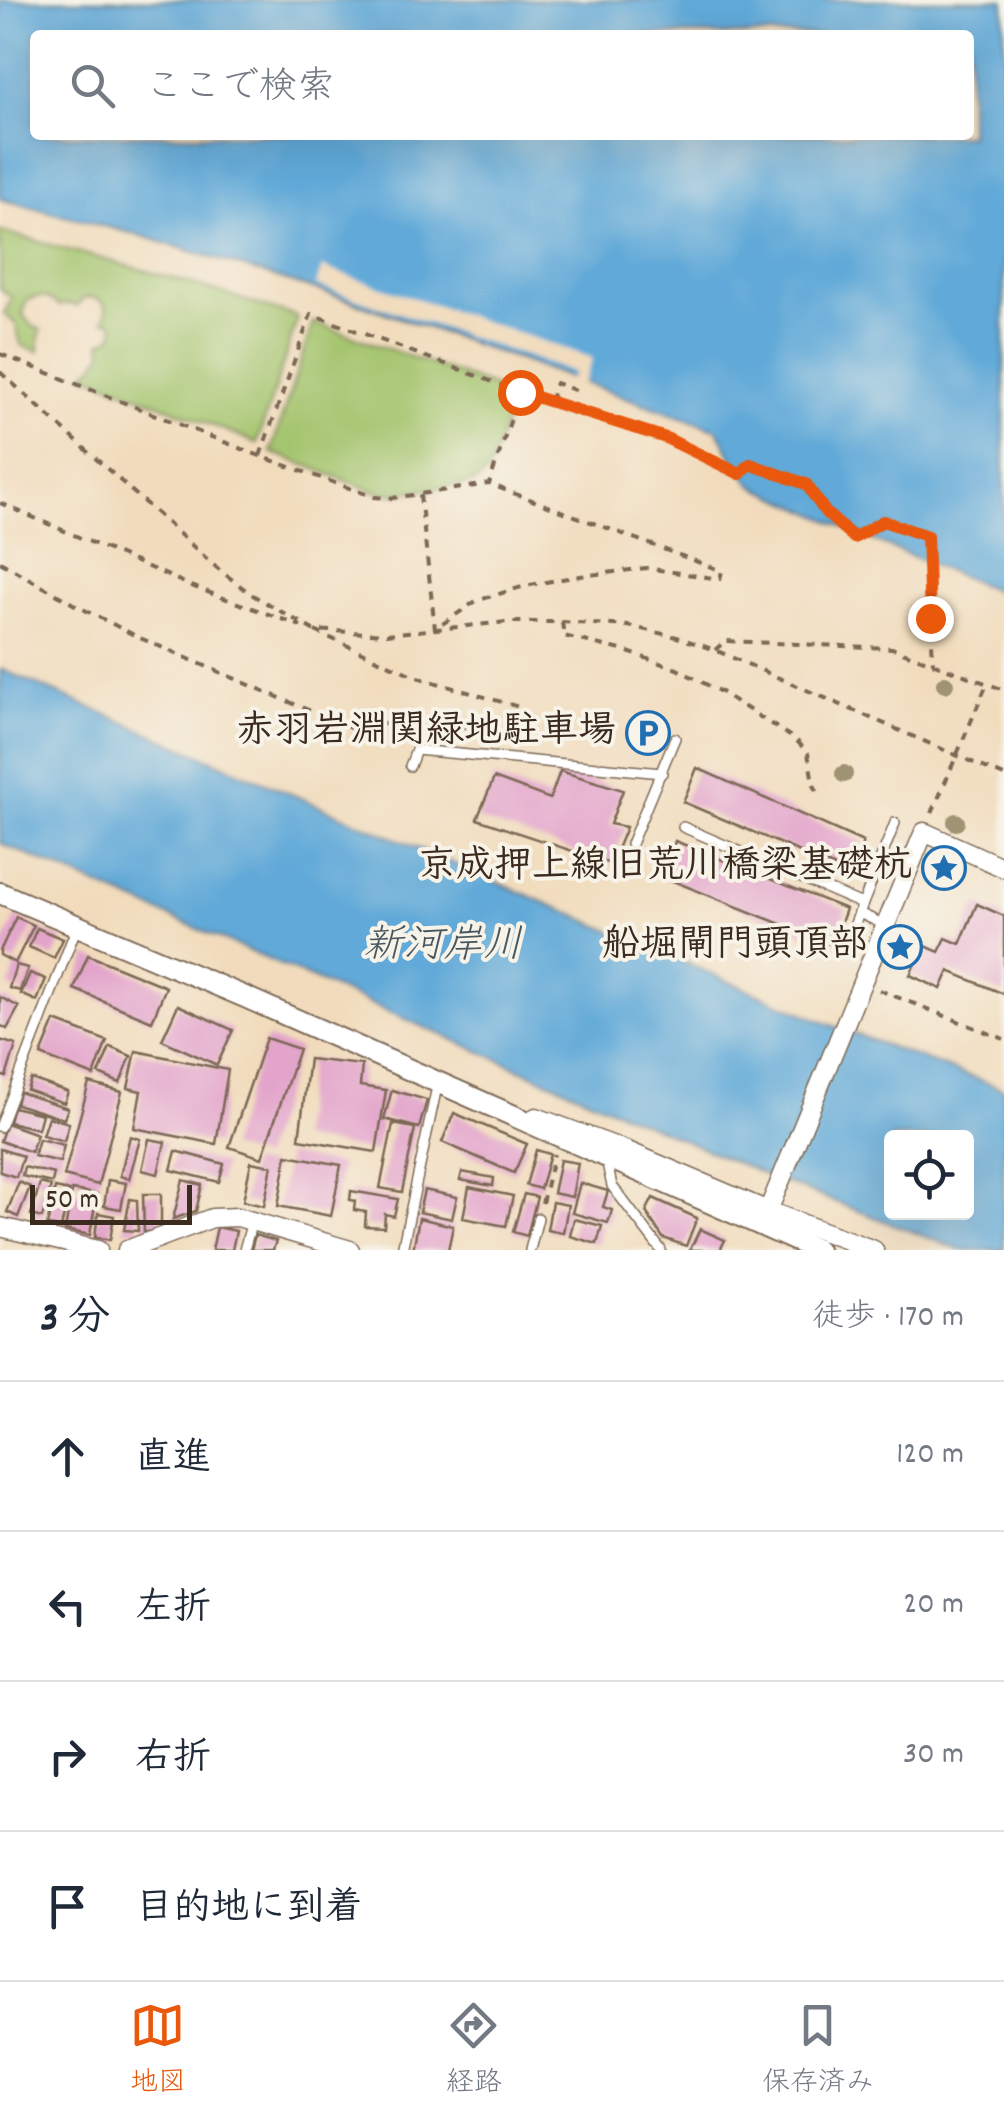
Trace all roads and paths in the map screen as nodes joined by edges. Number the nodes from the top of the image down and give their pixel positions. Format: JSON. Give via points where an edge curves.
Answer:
{"nodes":[{"id":1,"x":0,"y":354,"type":"edge"},
{"id":2,"x":0,"y":372,"type":"edge"},
{"id":3,"x":576,"y":383,"type":"dead end"},
{"id":4,"x":520,"y":392,"type":"junction"},
{"id":5,"x":550,"y":401,"type":"junction"},
{"id":6,"x":260,"y":456,"type":"junction"},
{"id":7,"x":488,"y":484,"type":"junction"},
{"id":8,"x":420,"y":495,"type":"junction"},
{"id":9,"x":0,"y":503,"type":"edge"},
{"id":10,"x":0,"y":562,"type":"edge"},
{"id":11,"x":562,"y":622,"type":"junction"},
{"id":12,"x":435,"y":629,"type":"junction"},
{"id":13,"x":312,"y":630,"type":"junction"},
{"id":14,"x":716,"y":650,"type":"junction"},
{"id":15,"x":933,"y":662,"type":"junction"},
{"id":16,"x":987,"y":684,"type":"junction"},
{"id":17,"x":1004,"y":690,"type":"edge"},
{"id":18,"x":519,"y":707,"type":"dead end"},
{"id":19,"x":519,"y":722,"type":"dead end"},
{"id":20,"x":675,"y":738,"type":"dead end"},
{"id":21,"x":957,"y":754,"type":"junction"},
{"id":22,"x":410,"y":766,"type":"dead end"},
{"id":23,"x":662,"y":772,"type":"junction"},
{"id":24,"x":1004,"y":776,"type":"edge"},
{"id":25,"x":819,"y":796,"type":"dead end"},
{"id":26,"x":895,"y":823,"type":"dead end"},
{"id":27,"x":683,"y":827,"type":"dead end"},
{"id":28,"x":924,"y":832,"type":"junction"},
{"id":29,"x":632,"y":844,"type":"dead end"},
{"id":30,"x":1004,"y":868,"type":"edge"},
{"id":31,"x":0,"y":893,"type":"edge"},
{"id":32,"x":860,"y":908,"type":"junction"},
{"id":33,"x":77,"y":926,"type":"junction"},
{"id":34,"x":854,"y":926,"type":"dead end"},
{"id":35,"x":885,"y":926,"type":"junction"},
{"id":36,"x":860,"y":986,"type":"junction"},
{"id":37,"x":1004,"y":1039,"type":"edge"},
{"id":38,"x":438,"y":1082,"type":"junction"},
{"id":39,"x":478,"y":1099,"type":"junction"},
{"id":40,"x":0,"y":1127,"type":"edge"},
{"id":41,"x":558,"y":1135,"type":"junction"},
{"id":42,"x":606,"y":1156,"type":"junction"},
{"id":43,"x":768,"y":1212,"type":"junction"},
{"id":44,"x":538,"y":1218,"type":"joint"},
{"id":45,"x":252,"y":1221,"type":"junction"},
{"id":46,"x":0,"y":1226,"type":"edge"},
{"id":47,"x":43,"y":1244,"type":"edge"},
{"id":48,"x":150,"y":1246,"type":"edge"},
{"id":49,"x":98,"y":1250,"type":"edge"},
{"id":50,"x":127,"y":1250,"type":"edge"},
{"id":51,"x":244,"y":1250,"type":"edge"},
{"id":52,"x":350,"y":1250,"type":"edge"},
{"id":53,"x":402,"y":1250,"type":"edge"},
{"id":54,"x":530,"y":1250,"type":"edge"},
{"id":55,"x":661,"y":1250,"type":"edge"},
{"id":56,"x":816,"y":1250,"type":"edge"},
{"id":57,"x":874,"y":1250,"type":"edge"}],
"edges":[{"from":1,"to":6,"type":"path"},
{"from":2,"to":13,"type":"path","via":[[217,568]]},
{"from":3,"to":5,"type":"path","via":[[574,390],[556,383]]},
{"from":4,"to":5,"type":"path"},
{"from":4,"to":6,"type":"path","via":[[311,314]]},
{"from":4,"to":7,"type":"path"},
{"from":5,"to":15,"type":"path","via":[[666,438],[740,474],[750,464],[806,484],[854,538],[883,521],[927,536]]},
{"from":6,"to":8,"type":"path","via":[[374,497]]},
{"from":7,"to":8,"type":"path"},
{"from":7,"to":12,"type":"path","via":[[722,571],[720,579],[646,568],[574,577],[476,601]]},
{"from":8,"to":12,"type":"path"},
{"from":9,"to":13,"type":"path"},
{"from":10,"to":19,"type":"path","via":[[140,638],[354,730]]},
{"from":11,"to":12,"type":"path"},
{"from":11,"to":14,"type":"path","via":[[628,626]]},
{"from":11,"to":25,"type":"path","via":[[564,636],[677,669],[796,740],[808,753]]},
{"from":12,"to":13,"type":"path"},
{"from":13,"to":18,"type":"path","via":[[417,678]]},
{"from":14,"to":15,"type":"path","via":[[724,642],[892,648]]},
{"from":14,"to":21,"type":"path"},
{"from":15,"to":16,"type":"path"},
{"from":16,"to":17,"type":"path"},
{"from":16,"to":21,"type":"path"},
{"from":20,"to":23,"type":"lane"},
{"from":21,"to":24,"type":"path"},
{"from":21,"to":28,"type":"path"},
{"from":22,"to":23,"type":"lane","via":[[416,750]]},
{"from":23,"to":29,"type":"lane"},
{"from":26,"to":32,"type":"lane"},
{"from":27,"to":32,"type":"lane"},
{"from":28,"to":30,"type":"street"},
{"from":28,"to":35,"type":"street"},
{"from":31,"to":33,"type":"street"},
{"from":32,"to":34,"type":"lane"},
{"from":32,"to":35,"type":"lane"},
{"from":33,"to":38,"type":"street"},
{"from":33,"to":40,"type":"lane"},
{"from":35,"to":36,"type":"street"},
{"from":36,"to":37,"type":"path"},
{"from":36,"to":43,"type":"street"},
{"from":38,"to":39,"type":"street"},
{"from":38,"to":53,"type":"lane"},
{"from":39,"to":41,"type":"street"},
{"from":39,"to":43,"type":"street","via":[[625,1150]]},
{"from":41,"to":42,"type":"street"},
{"from":41,"to":44,"type":"path"},
{"from":42,"to":55,"type":"lane","via":[[612,1186]]},
{"from":42,"to":56,"type":"street"},
{"from":43,"to":57,"type":"street"},
{"from":44,"to":54,"type":"lane"},
{"from":45,"to":48,"type":"street","via":[[212,1218]]},
{"from":45,"to":51,"type":"lane"},
{"from":45,"to":52,"type":"street"},
{"from":46,"to":47,"type":"street"},
{"from":47,"to":49,"type":"street"},
{"from":48,"to":50,"type":"street"}]}
